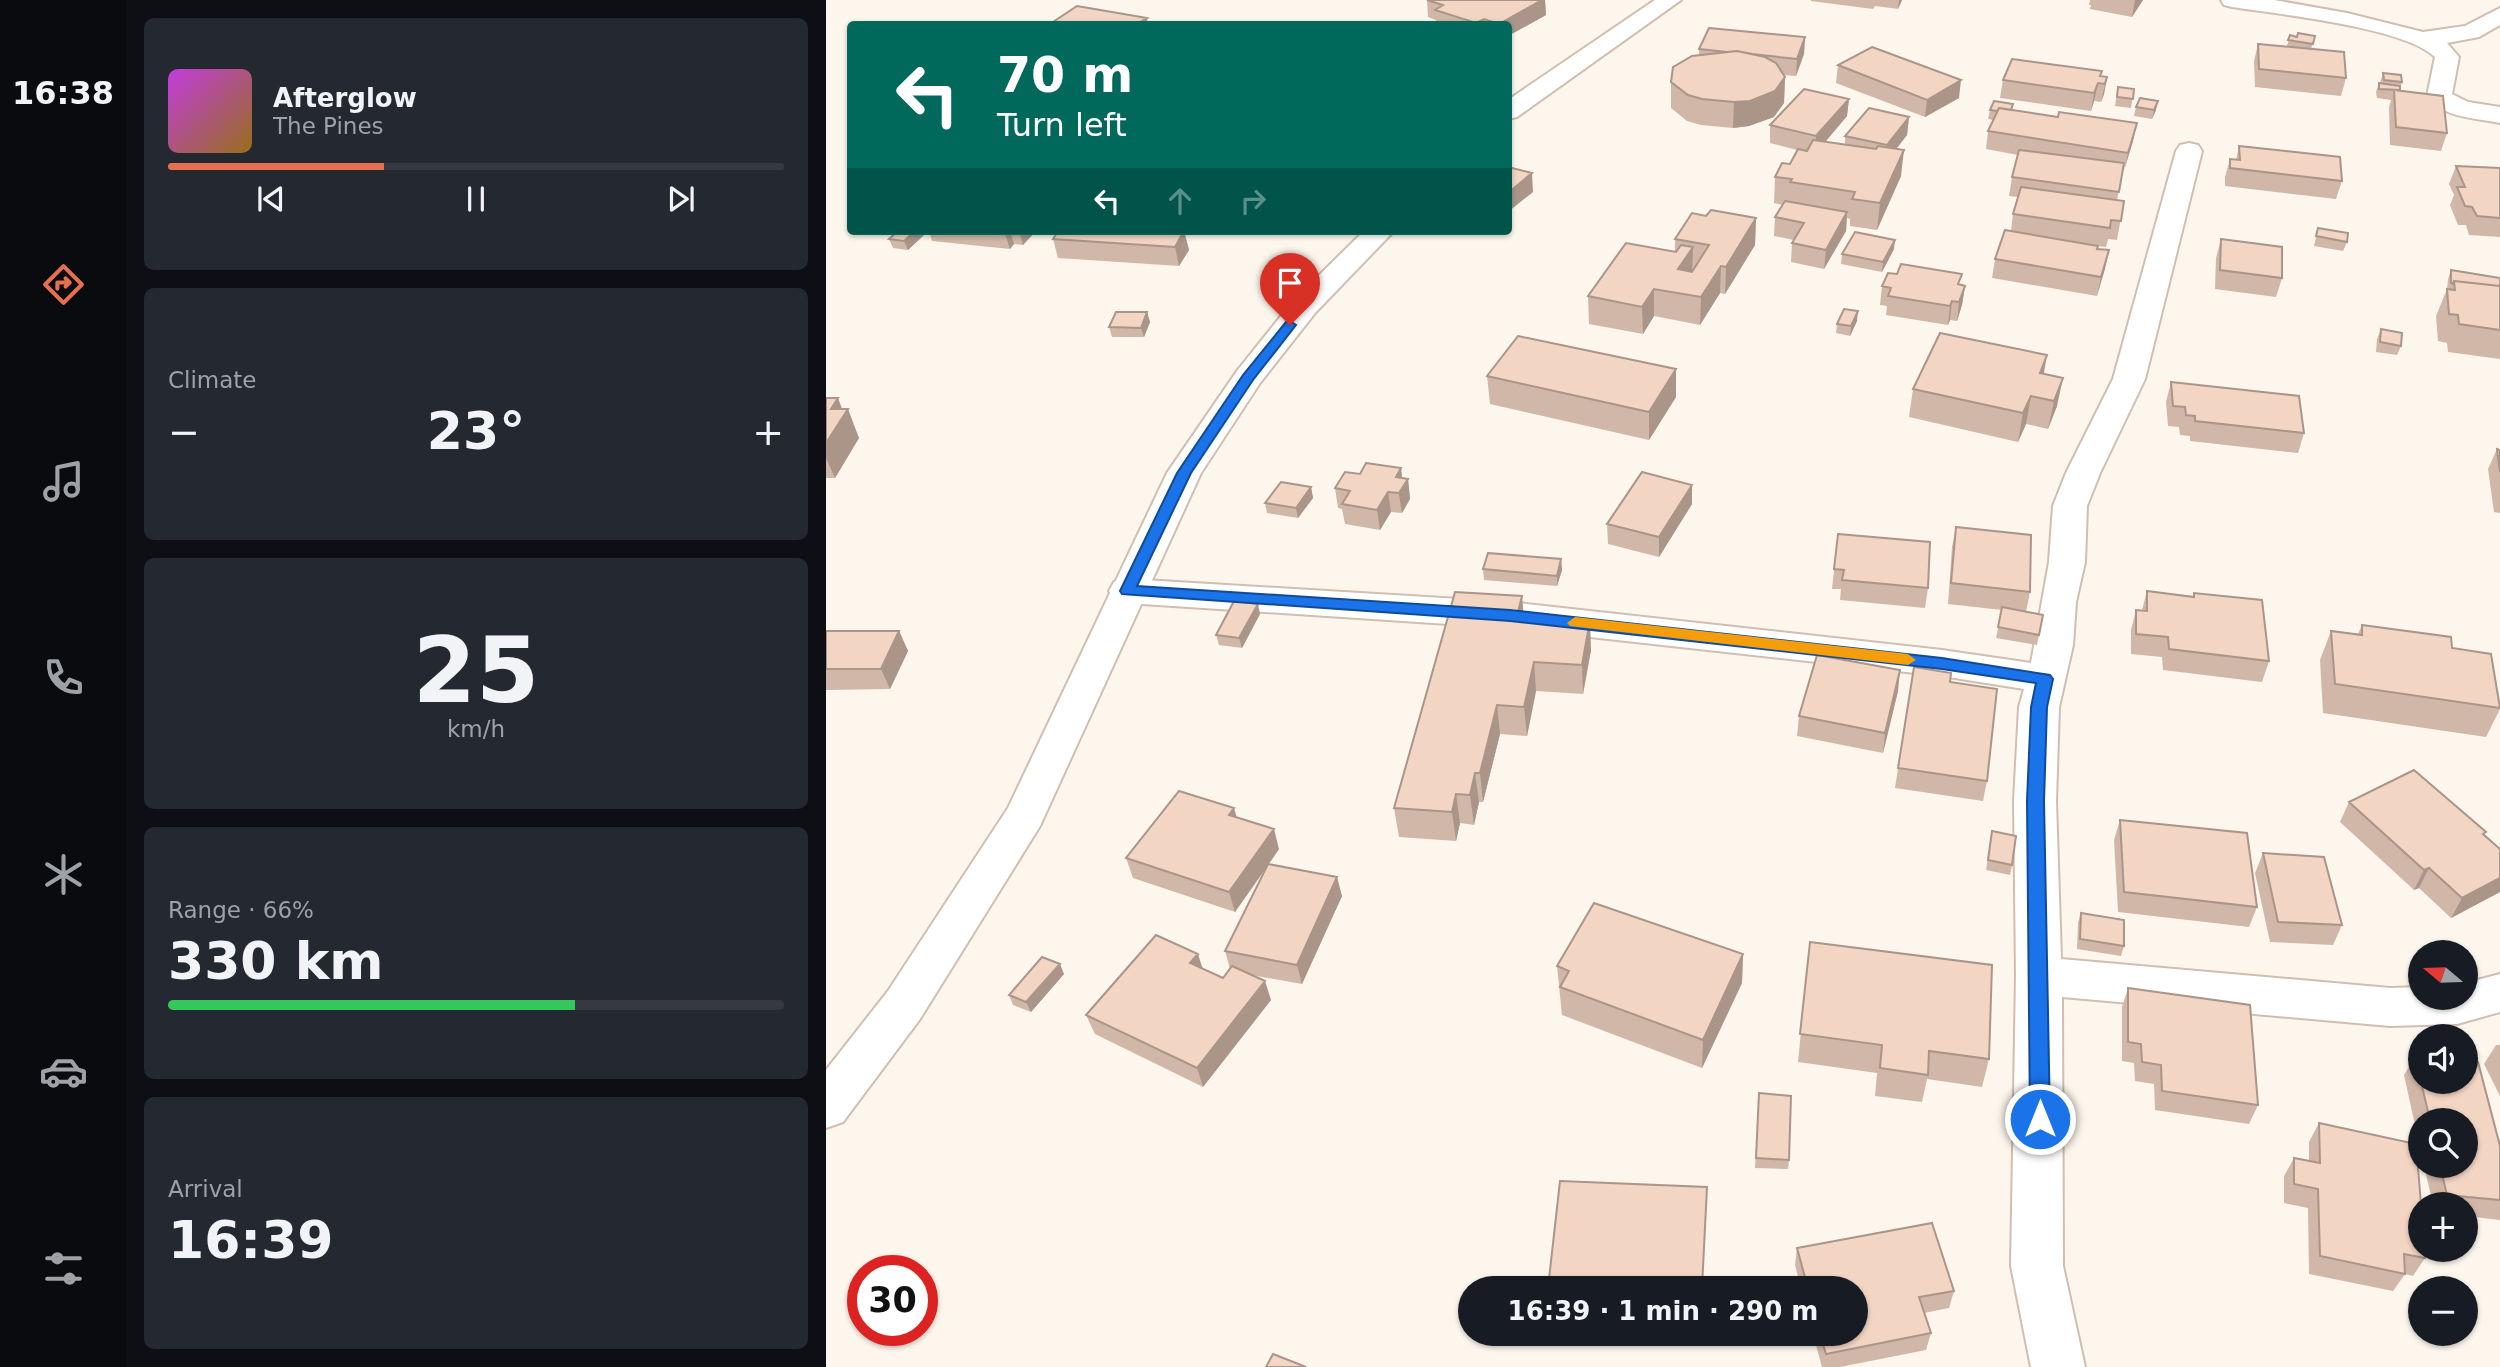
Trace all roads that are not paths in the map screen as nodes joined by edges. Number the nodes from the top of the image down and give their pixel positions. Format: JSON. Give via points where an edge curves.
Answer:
{"nodes":[{"id":1,"x":1670,"y":0,"type":"edge"},
{"id":2,"x":2232,"y":0,"type":"edge"},
{"id":3,"x":2500,"y":15,"type":"edge"},
{"id":4,"x":2424,"y":39,"type":"junction"},
{"id":5,"x":1512,"y":109,"type":"edge"},
{"id":6,"x":2500,"y":115,"type":"edge"},
{"id":7,"x":2189,"y":151,"type":"dead end"},
{"id":8,"x":1376,"y":235,"type":"edge"},
{"id":9,"x":1127,"y":591,"type":"junction"},
{"id":10,"x":2045,"y":679,"type":"junction"},
{"id":11,"x":2039,"y":976,"type":"junction"},
{"id":12,"x":2500,"y":993,"type":"edge"},
{"id":13,"x":826,"y":1107,"type":"edge"},
{"id":14,"x":2059,"y":1367,"type":"edge"}],
"edges":[{"from":1,"to":5,"type":"street"},
{"from":2,"to":4,"type":"street"},
{"from":3,"to":4,"type":"street","via":[[2471,32]]},
{"from":4,"to":6,"type":"street","via":[[2441,47],[2447,57],[2440,80],[2439,96],[2444,101]]},
{"from":7,"to":10,"type":"street","via":[[2129,379],[2070,506],[2067,562]]},
{"from":8,"to":9,"type":"street","via":[[1304,307],[1248,378],[1184,473]]},
{"from":9,"to":10,"type":"street","via":[[1510,615],[1942,663]]},
{"from":9,"to":13,"type":"street","via":[[1025,814],[904,1005]]},
{"from":10,"to":11,"type":"street","via":[[2039,707],[2035,801]]},
{"from":11,"to":12,"type":"street","via":[[2390,1007],[2457,1005]]},
{"from":11,"to":14,"type":"street","via":[[2037,1266]]}]}
